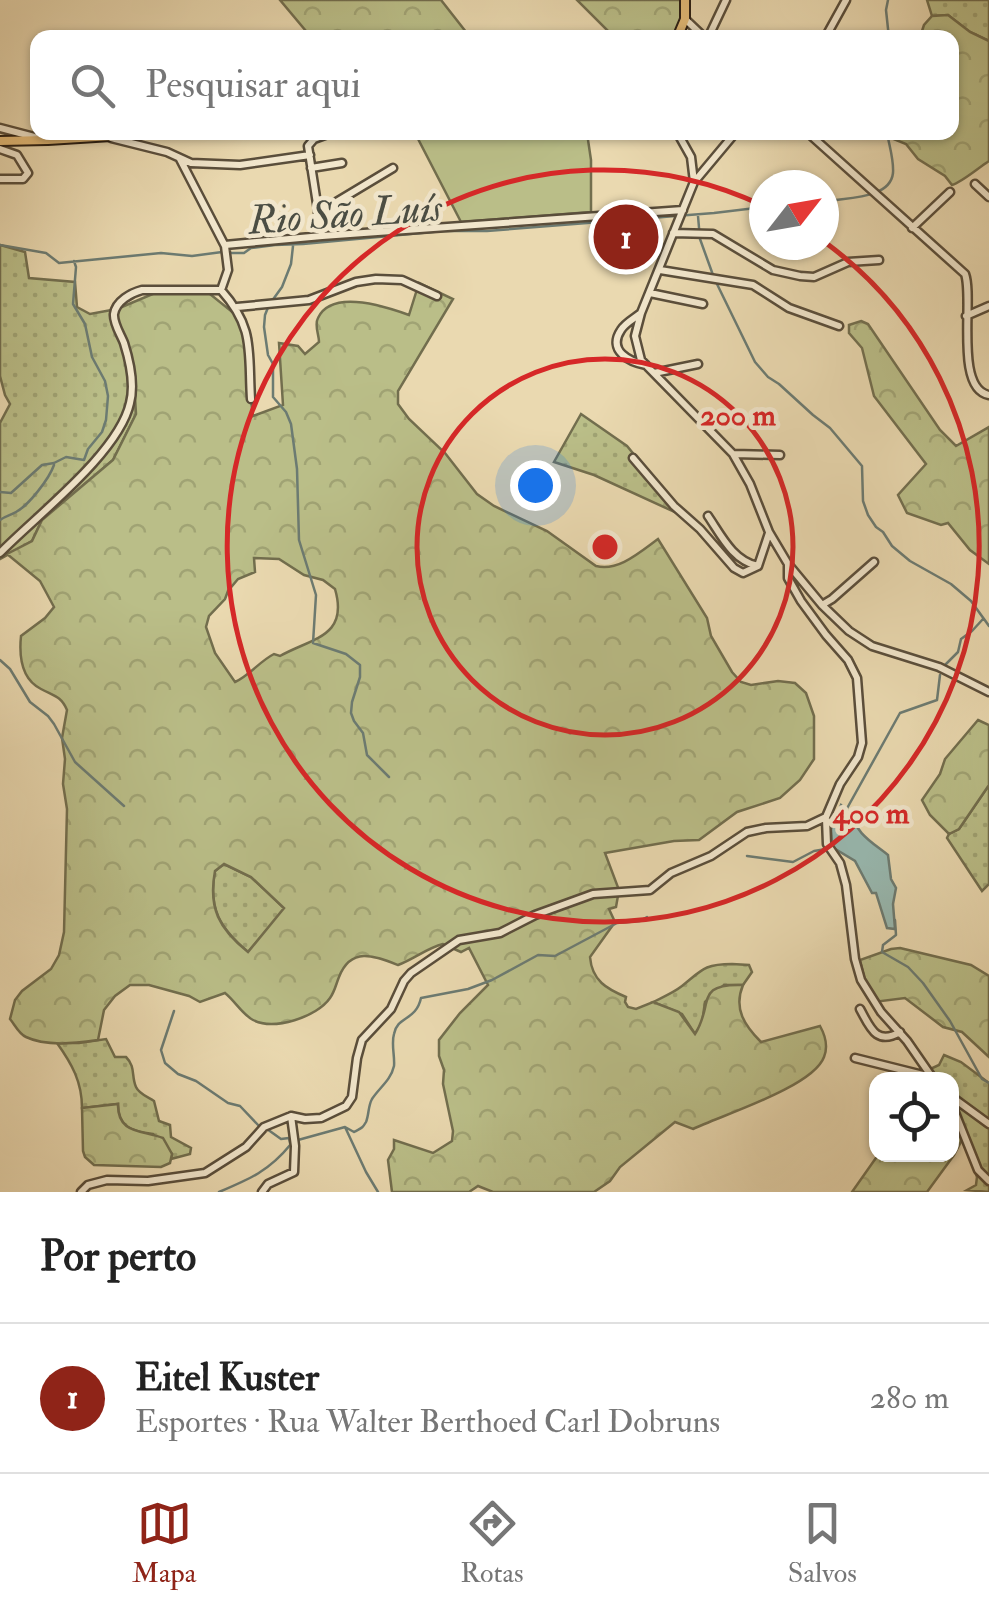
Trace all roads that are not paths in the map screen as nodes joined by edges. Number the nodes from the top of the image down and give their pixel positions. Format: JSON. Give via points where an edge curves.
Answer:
{"nodes":[{"id":1,"x":685,"y":0,"type":"edge"},
{"id":2,"x":726,"y":0,"type":"edge"},
{"id":3,"x":846,"y":0,"type":"edge"},
{"id":4,"x":685,"y":19,"type":"junction"},
{"id":5,"x":680,"y":30,"type":"edge"},
{"id":6,"x":698,"y":30,"type":"edge"},
{"id":7,"x":711,"y":30,"type":"edge"},
{"id":8,"x":829,"y":30,"type":"edge"},
{"id":9,"x":0,"y":128,"type":"edge"},
{"id":10,"x":30,"y":136,"type":"edge"},
{"id":11,"x":48,"y":140,"type":"edge"},
{"id":12,"x":118,"y":140,"type":"edge"},
{"id":13,"x":312,"y":140,"type":"edge"},
{"id":14,"x":681,"y":140,"type":"edge"},
{"id":15,"x":729,"y":140,"type":"edge"},
{"id":16,"x":816,"y":140,"type":"edge"},
{"id":17,"x":0,"y":141,"type":"edge"},
{"id":18,"x":0,"y":149,"type":"edge"},
{"id":19,"x":310,"y":155,"type":"junction"},
{"id":20,"x":180,"y":158,"type":"junction"},
{"id":21,"x":342,"y":163,"type":"dead end"},
{"id":22,"x":312,"y":168,"type":"junction"},
{"id":23,"x":393,"y":168,"type":"dead end"},
{"id":24,"x":0,"y":179,"type":"edge"},
{"id":25,"x":694,"y":182,"type":"junction"},
{"id":26,"x":975,"y":184,"type":"dead end"},
{"id":27,"x":950,"y":192,"type":"dead end"},
{"id":28,"x":989,"y":197,"type":"edge"},
{"id":29,"x":682,"y":211,"type":"junction"},
{"id":30,"x":318,"y":214,"type":"junction"},
{"id":31,"x":912,"y":228,"type":"junction"},
{"id":32,"x":674,"y":229,"type":"junction"},
{"id":33,"x":322,"y":236,"type":"junction"},
{"id":34,"x":226,"y":249,"type":"junction"},
{"id":35,"x":879,"y":260,"type":"dead end"},
{"id":36,"x":660,"y":270,"type":"junction"},
{"id":37,"x":221,"y":290,"type":"junction"},
{"id":38,"x":650,"y":293,"type":"junction"},
{"id":39,"x":437,"y":296,"type":"dead end"},
{"id":40,"x":704,"y":304,"type":"dead end"},
{"id":41,"x":989,"y":306,"type":"edge"},
{"id":42,"x":236,"y":307,"type":"junction"},
{"id":43,"x":641,"y":312,"type":"junction"},
{"id":44,"x":966,"y":316,"type":"junction"},
{"id":45,"x":839,"y":326,"type":"dead end"},
{"id":46,"x":620,"y":330,"type":"junction"},
{"id":47,"x":636,"y":332,"type":"junction"},
{"id":48,"x":636,"y":345,"type":"junction"},
{"id":49,"x":618,"y":346,"type":"junction"},
{"id":50,"x":698,"y":364,"type":"dead end"},
{"id":51,"x":650,"y":369,"type":"junction"},
{"id":52,"x":989,"y":395,"type":"edge"},
{"id":53,"x":251,"y":399,"type":"dead end"},
{"id":54,"x":732,"y":454,"type":"junction"},
{"id":55,"x":780,"y":456,"type":"dead end"},
{"id":56,"x":633,"y":458,"type":"dead end"},
{"id":57,"x":708,"y":516,"type":"dead end"},
{"id":58,"x":769,"y":532,"type":"junction"},
{"id":59,"x":0,"y":554,"type":"edge"},
{"id":60,"x":874,"y":562,"type":"dead end"},
{"id":61,"x":788,"y":564,"type":"junction"},
{"id":62,"x":758,"y":566,"type":"junction"},
{"id":63,"x":822,"y":604,"type":"junction"},
{"id":64,"x":989,"y":692,"type":"edge"},
{"id":65,"x":826,"y":817,"type":"junction"},
{"id":66,"x":860,"y":1010,"type":"dead end"},
{"id":67,"x":900,"y":1032,"type":"junction"},
{"id":68,"x":855,"y":1058,"type":"dead end"},
{"id":69,"x":907,"y":1072,"type":"edge"},
{"id":70,"x":928,"y":1072,"type":"edge"},
{"id":71,"x":959,"y":1105,"type":"edge"},
{"id":72,"x":291,"y":1116,"type":"junction"},
{"id":73,"x":959,"y":1120,"type":"edge"},
{"id":74,"x":989,"y":1124,"type":"edge"},
{"id":75,"x":989,"y":1181,"type":"edge"},
{"id":76,"x":80,"y":1192,"type":"edge"},
{"id":77,"x":262,"y":1192,"type":"edge"}],
"edges":[{"from":1,"to":4,"type":"main road"},
{"from":2,"to":7,"type":"street"},
{"from":3,"to":8,"type":"street"},
{"from":4,"to":5,"type":"main road"},
{"from":4,"to":6,"type":"street"},
{"from":9,"to":10,"type":"street"},
{"from":11,"to":17,"type":"main road"},
{"from":12,"to":20,"type":"street"},
{"from":13,"to":19,"type":"street"},
{"from":14,"to":25,"type":"street"},
{"from":15,"to":25,"type":"street"},
{"from":16,"to":31,"type":"street"},
{"from":18,"to":24,"type":"street","via":[[17,154],[28,173]]},
{"from":19,"to":20,"type":"street","via":[[240,165]]},
{"from":19,"to":22,"type":"street"},
{"from":20,"to":34,"type":"street"},
{"from":21,"to":22,"type":"street"},
{"from":22,"to":30,"type":"street"},
{"from":23,"to":30,"type":"street"},
{"from":25,"to":29,"type":"street"},
{"from":26,"to":28,"type":"street"},
{"from":27,"to":31,"type":"street"},
{"from":29,"to":32,"type":"street"},
{"from":29,"to":33,"type":"street"},
{"from":30,"to":33,"type":"street"},
{"from":31,"to":44,"type":"street","via":[[965,274]]},
{"from":32,"to":35,"type":"street","via":[[721,238],[789,275],[814,277],[848,262]]},
{"from":32,"to":36,"type":"street"},
{"from":33,"to":34,"type":"street"},
{"from":34,"to":37,"type":"street"},
{"from":36,"to":38,"type":"street"},
{"from":36,"to":45,"type":"street","via":[[753,285],[789,308]]},
{"from":37,"to":42,"type":"street"},
{"from":37,"to":59,"type":"street","via":[[142,290],[122,300],[114,312],[132,374],[123,422],[64,493]]},
{"from":38,"to":40,"type":"street"},
{"from":38,"to":43,"type":"street"},
{"from":39,"to":42,"type":"street","via":[[402,280],[376,279],[308,300]]},
{"from":41,"to":44,"type":"street"},
{"from":42,"to":53,"type":"street","via":[[247,328]]},
{"from":43,"to":46,"type":"street"},
{"from":43,"to":47,"type":"street"},
{"from":44,"to":52,"type":"street","via":[[972,377],[981,394]]},
{"from":46,"to":47,"type":"street"},
{"from":46,"to":49,"type":"street"},
{"from":47,"to":48,"type":"street"},
{"from":48,"to":49,"type":"street"},
{"from":48,"to":51,"type":"street"},
{"from":49,"to":51,"type":"street","via":[[630,362]]},
{"from":50,"to":51,"type":"street"},
{"from":51,"to":54,"type":"street"},
{"from":54,"to":55,"type":"street"},
{"from":54,"to":58,"type":"street"},
{"from":56,"to":62,"type":"street","via":[[734,568],[743,574]]},
{"from":57,"to":62,"type":"street","via":[[737,556]]},
{"from":58,"to":61,"type":"street"},
{"from":58,"to":62,"type":"street"},
{"from":60,"to":63,"type":"street"},
{"from":61,"to":63,"type":"street"},
{"from":61,"to":65,"type":"street","via":[[801,601],[858,678],[860,749]]},
{"from":63,"to":64,"type":"street","via":[[872,646]]},
{"from":65,"to":67,"type":"street","via":[[827,844],[846,885],[858,974]]},
{"from":65,"to":72,"type":"street","via":[[806,826],[747,832],[654,888],[593,894],[500,933],[458,940],[404,980],[390,1009],[362,1040],[350,1102],[321,1118]]},
{"from":66,"to":67,"type":"street","via":[[880,1037]]},
{"from":67,"to":70,"type":"street"},
{"from":68,"to":69,"type":"street"},
{"from":71,"to":74,"type":"street"},
{"from":72,"to":76,"type":"street","via":[[204,1173],[107,1180]]},
{"from":72,"to":77,"type":"street","via":[[294,1172]]},
{"from":73,"to":75,"type":"street","via":[[978,1170]]}]}
